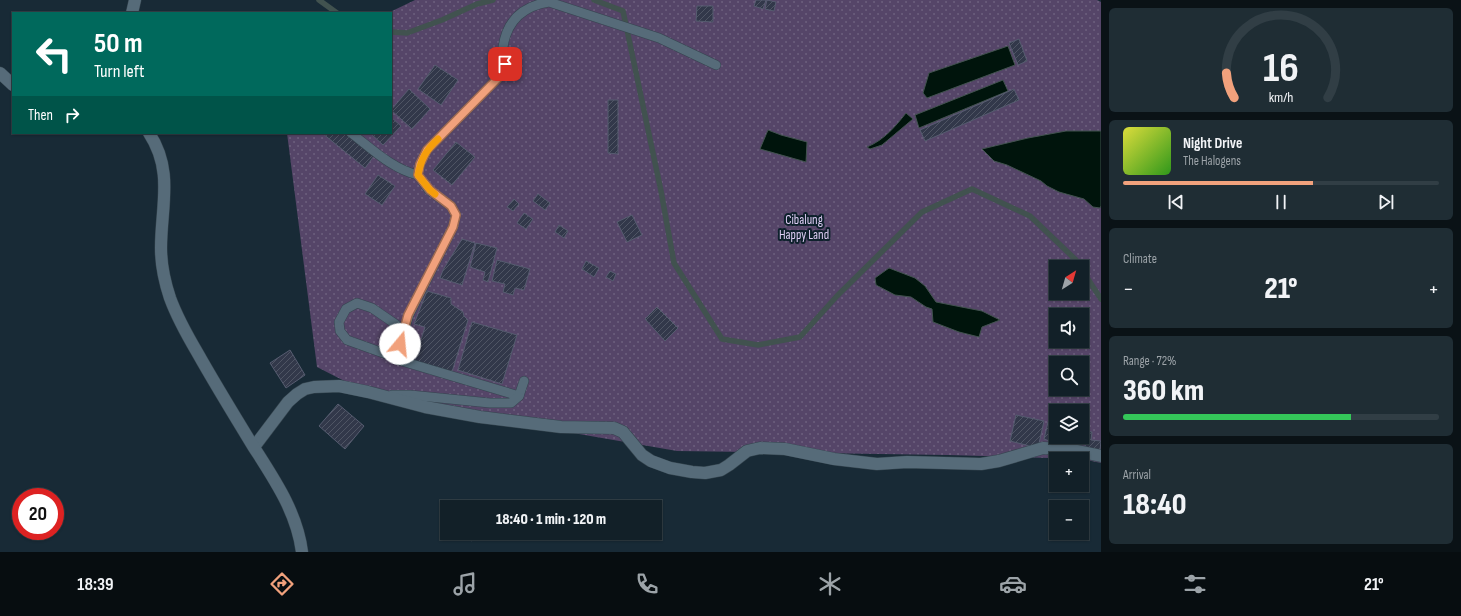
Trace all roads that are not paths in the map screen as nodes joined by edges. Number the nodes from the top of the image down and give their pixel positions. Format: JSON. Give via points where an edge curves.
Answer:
{"nodes":[{"id":1,"x":135,"y":0,"type":"edge"},
{"id":2,"x":132,"y":12,"type":"edge"},
{"id":3,"x":716,"y":65,"type":"dead end"},
{"id":4,"x":0,"y":73,"type":"edge"},
{"id":5,"x":12,"y":84,"type":"edge"},
{"id":6,"x":150,"y":134,"type":"edge"},
{"id":7,"x":352,"y":134,"type":"edge"},
{"id":8,"x":418,"y":175,"type":"junction"},
{"id":9,"x":404,"y":330,"type":"junction"},
{"id":10,"x":395,"y":359,"type":"junction"},
{"id":11,"x":524,"y":380,"type":"dead end"},
{"id":12,"x":383,"y":396,"type":"junction"},
{"id":13,"x":519,"y":396,"type":"junction"},
{"id":14,"x":254,"y":448,"type":"junction"},
{"id":15,"x":1101,"y":456,"type":"edge"},
{"id":16,"x":302,"y":552,"type":"edge"}],
"edges":[{"from":1,"to":2,"type":"street"},
{"from":3,"to":8,"type":"lane","via":[[659,38],[549,2],[535,4],[521,12],[506,33],[503,49],[505,64],[502,74],[427,150]]},
{"from":4,"to":5,"type":"street"},
{"from":6,"to":14,"type":"street","via":[[158,148],[164,168],[161,247],[170,297],[179,320],[204,366]]},
{"from":7,"to":8,"type":"lane","via":[[397,167]]},
{"from":8,"to":9,"type":"lane","via":[[430,190],[451,206],[456,215],[453,227],[408,315]]},
{"from":9,"to":10,"type":"lane"},
{"from":9,"to":10,"type":"lane","via":[[372,308],[357,303],[346,309],[339,322],[340,331],[347,340]]},
{"from":10,"to":13,"type":"lane"},
{"from":11,"to":13,"type":"lane"},
{"from":12,"to":13,"type":"lane","via":[[410,395],[490,403],[511,403]]},
{"from":12,"to":14,"type":"street","via":[[339,386],[305,389],[288,402]]},
{"from":12,"to":15,"type":"street","via":[[425,408],[480,417],[561,427],[614,428],[623,432],[642,455],[651,461],[692,472],[721,470],[746,451],[760,448],[785,449],[877,464],[981,464],[999,462],[1043,448]]},
{"from":14,"to":16,"type":"street","via":[[282,492],[295,521]]}]}
